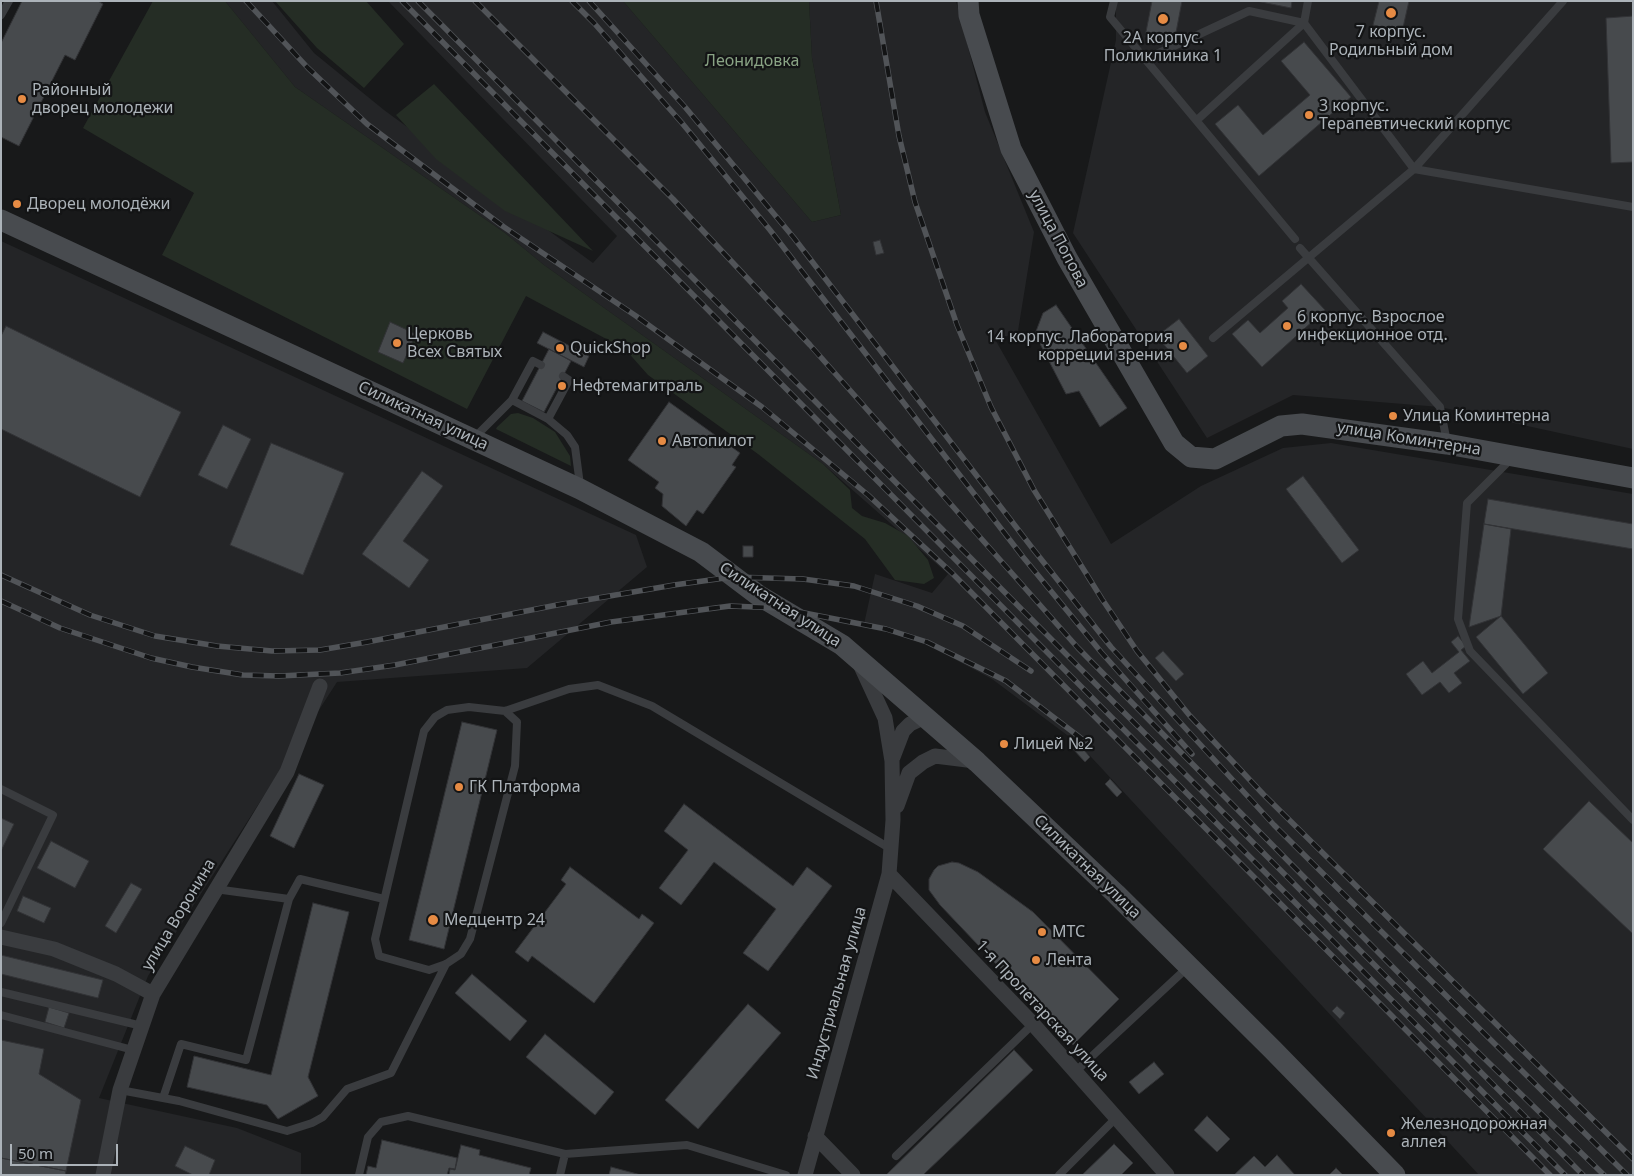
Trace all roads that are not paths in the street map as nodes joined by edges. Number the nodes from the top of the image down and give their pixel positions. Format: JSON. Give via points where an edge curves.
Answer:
{"nodes":[{"id":1,"x":9,"y":1,"type":"edge"},
{"id":2,"x":968,"y":1,"type":"edge"},
{"id":3,"x":1114,"y":1,"type":"edge"},
{"id":4,"x":1308,"y":1,"type":"edge"},
{"id":5,"x":1563,"y":1,"type":"edge"},
{"id":6,"x":1,"y":15,"type":"edge"},
{"id":7,"x":1304,"y":23,"type":"junction"},
{"id":8,"x":1146,"y":59,"type":"junction"},
{"id":9,"x":1197,"y":120,"type":"junction"},
{"id":10,"x":1414,"y":169,"type":"junction"},
{"id":11,"x":1633,"y":207,"type":"edge"},
{"id":12,"x":1,"y":220,"type":"edge"},
{"id":13,"x":1295,"y":239,"type":"dead end"},
{"id":14,"x":1300,"y":248,"type":"dead end"},
{"id":15,"x":1309,"y":258,"type":"junction"},
{"id":16,"x":1213,"y":338,"type":"dead end"},
{"id":17,"x":541,"y":365,"type":"dead end"},
{"id":18,"x":563,"y":376,"type":"dead end"},
{"id":19,"x":512,"y":400,"type":"junction"},
{"id":20,"x":548,"y":419,"type":"junction"},
{"id":21,"x":1447,"y":436,"type":"junction"},
{"id":22,"x":473,"y":440,"type":"junction"},
{"id":23,"x":1513,"y":453,"type":"junction"},
{"id":24,"x":1192,"y":457,"type":"joint"},
{"id":25,"x":1633,"y":478,"type":"edge"},
{"id":26,"x":580,"y":489,"type":"junction"},
{"id":27,"x":857,"y":657,"type":"junction"},
{"id":28,"x":320,"y":686,"type":"dead end"},
{"id":29,"x":504,"y":711,"type":"junction"},
{"id":30,"x":927,"y":716,"type":"junction"},
{"id":31,"x":892,"y":761,"type":"junction"},
{"id":32,"x":977,"y":762,"type":"junction"},
{"id":33,"x":1,"y":790,"type":"edge"},
{"id":34,"x":893,"y":820,"type":"junction"},
{"id":35,"x":1633,"y":820,"type":"edge"},
{"id":36,"x":891,"y":849,"type":"junction"},
{"id":37,"x":889,"y":874,"type":"junction"},
{"id":38,"x":215,"y":889,"type":"junction"},
{"id":39,"x":289,"y":899,"type":"junction"},
{"id":40,"x":384,"y":899,"type":"junction"},
{"id":41,"x":1,"y":923,"type":"edge"},
{"id":42,"x":1,"y":937,"type":"edge"},
{"id":43,"x":446,"y":964,"type":"junction"},
{"id":44,"x":1188,"y":966,"type":"junction"},
{"id":45,"x":1,"y":992,"type":"edge"},
{"id":46,"x":153,"y":994,"type":"junction"},
{"id":47,"x":1,"y":1015,"type":"edge"},
{"id":48,"x":1033,"y":1024,"type":"junction"},
{"id":49,"x":142,"y":1026,"type":"junction"},
{"id":50,"x":134,"y":1050,"type":"junction"},
{"id":51,"x":1076,"y":1071,"type":"junction"},
{"id":52,"x":120,"y":1090,"type":"junction"},
{"id":53,"x":163,"y":1098,"type":"junction"},
{"id":54,"x":1116,"y":1118,"type":"junction"},
{"id":55,"x":815,"y":1136,"type":"junction"},
{"id":56,"x":565,"y":1154,"type":"junction"},
{"id":57,"x":896,"y":1156,"type":"dead end"},
{"id":58,"x":103,"y":1175,"type":"edge"},
{"id":59,"x":359,"y":1175,"type":"edge"},
{"id":60,"x":560,"y":1175,"type":"edge"},
{"id":61,"x":786,"y":1175,"type":"edge"},
{"id":62,"x":805,"y":1175,"type":"edge"},
{"id":63,"x":853,"y":1175,"type":"edge"},
{"id":64,"x":1059,"y":1175,"type":"edge"},
{"id":65,"x":1167,"y":1175,"type":"edge"},
{"id":66,"x":1395,"y":1175,"type":"edge"}],
"edges":[{"from":1,"to":6,"type":"lane"},
{"from":2,"to":24,"type":"street","name":"улица Попова","via":[[969,15],[1010,149],[1067,258],[1174,443]]},
{"from":3,"to":8,"type":"lane","via":[[1110,17]]},
{"from":4,"to":7,"type":"lane"},
{"from":5,"to":10,"type":"lane"},
{"from":7,"to":8,"type":"lane","via":[[1249,11]]},
{"from":7,"to":9,"type":"lane"},
{"from":7,"to":10,"type":"lane"},
{"from":8,"to":9,"type":"lane"},
{"from":9,"to":13,"type":"lane"},
{"from":10,"to":11,"type":"lane"},
{"from":10,"to":15,"type":"lane"},
{"from":12,"to":22,"type":"street","name":"Силикатная улица"},
{"from":14,"to":15,"type":"lane"},
{"from":15,"to":16,"type":"lane"},
{"from":15,"to":21,"type":"lane","via":[[1440,407]]},
{"from":17,"to":19,"type":"lane","via":[[533,360],[529,378]]},
{"from":18,"to":20,"type":"lane","via":[[569,380],[551,406]]},
{"from":19,"to":20,"type":"lane"},
{"from":19,"to":22,"type":"lane"},
{"from":20,"to":26,"type":"lane","via":[[575,446]]},
{"from":21,"to":23,"type":"street","name":"улица Коминтерна"},
{"from":21,"to":24,"type":"street","name":"улица Коминтерна","via":[[1302,424],[1282,426],[1215,460]]},
{"from":22,"to":26,"type":"street","name":"Силикатная улица"},
{"from":23,"to":25,"type":"street","name":"улица Коминтерна"},
{"from":23,"to":35,"type":"lane","via":[[1467,503],[1458,619],[1470,651]]},
{"from":26,"to":27,"type":"street","name":"Силикатная улица","via":[[701,552],[751,590]]},
{"from":27,"to":30,"type":"street","name":"Силикатная улица"},
{"from":27,"to":31,"type":"street","name":"Индустриальная улица","via":[[885,718]]},
{"from":28,"to":38,"type":"street","name":"улица Воронина","via":[[287,772]]},
{"from":29,"to":36,"type":"lane","via":[[569,689],[598,685],[652,706]]},
{"from":29,"to":40,"type":"lane","via":[[469,707],[447,710],[435,717],[424,731]]},
{"from":29,"to":43,"type":"lane","via":[[517,722],[515,766],[470,939],[462,954]]},
{"from":30,"to":31,"type":"street","name":"Индустриальная улица","via":[[903,730]]},
{"from":30,"to":32,"type":"street","name":"Силикатная улица"},
{"from":31,"to":34,"type":"street","name":"Индустриальная улица"},
{"from":32,"to":34,"type":"street","name":"Индустриальная улица","via":[[935,756],[923,762],[909,773]]},
{"from":32,"to":44,"type":"street","name":"Силикатная улица"},
{"from":33,"to":41,"type":"lane","via":[[53,815]]},
{"from":34,"to":36,"type":"street","name":"Индустриальная улица"},
{"from":36,"to":37,"type":"street","name":"Индустриальная улица"},
{"from":37,"to":48,"type":"street","name":"1-я Пролетарская улица"},
{"from":37,"to":55,"type":"street","name":"Индустриальная улица"},
{"from":38,"to":39,"type":"lane"},
{"from":38,"to":46,"type":"street","name":"улица Воронина"},
{"from":39,"to":40,"type":"lane","via":[[300,879]]},
{"from":39,"to":53,"type":"lane","via":[[246,1060],[182,1044]]},
{"from":40,"to":43,"type":"lane","via":[[375,939],[379,956],[429,970]]},
{"from":42,"to":46,"type":"street","via":[[54,949],[116,974]]},
{"from":43,"to":53,"type":"lane","via":[[391,1073],[348,1088],[323,1117],[312,1123],[287,1131]]},
{"from":44,"to":51,"type":"lane"},
{"from":44,"to":66,"type":"street","name":"Силикатная улица"},
{"from":45,"to":49,"type":"lane"},
{"from":46,"to":49,"type":"street","name":"улица Воронина"},
{"from":47,"to":50,"type":"lane"},
{"from":48,"to":51,"type":"street","name":"1-я Пролетарская улица"},
{"from":48,"to":57,"type":"lane"},
{"from":49,"to":50,"type":"street","name":"улица Воронина"},
{"from":50,"to":52,"type":"street","name":"улица Воронина"},
{"from":51,"to":54,"type":"street","name":"1-я Пролетарская улица"},
{"from":52,"to":53,"type":"lane"},
{"from":52,"to":58,"type":"street","name":"улица Воронина"},
{"from":54,"to":64,"type":"lane"},
{"from":54,"to":65,"type":"street","name":"1-я Пролетарская улица"},
{"from":55,"to":62,"type":"street","name":"Индустриальная улица"},
{"from":55,"to":63,"type":"street"},
{"from":56,"to":59,"type":"lane","via":[[408,1116],[382,1122],[368,1137]]},
{"from":56,"to":60,"type":"lane"},
{"from":56,"to":61,"type":"lane","via":[[687,1145]]}]}
